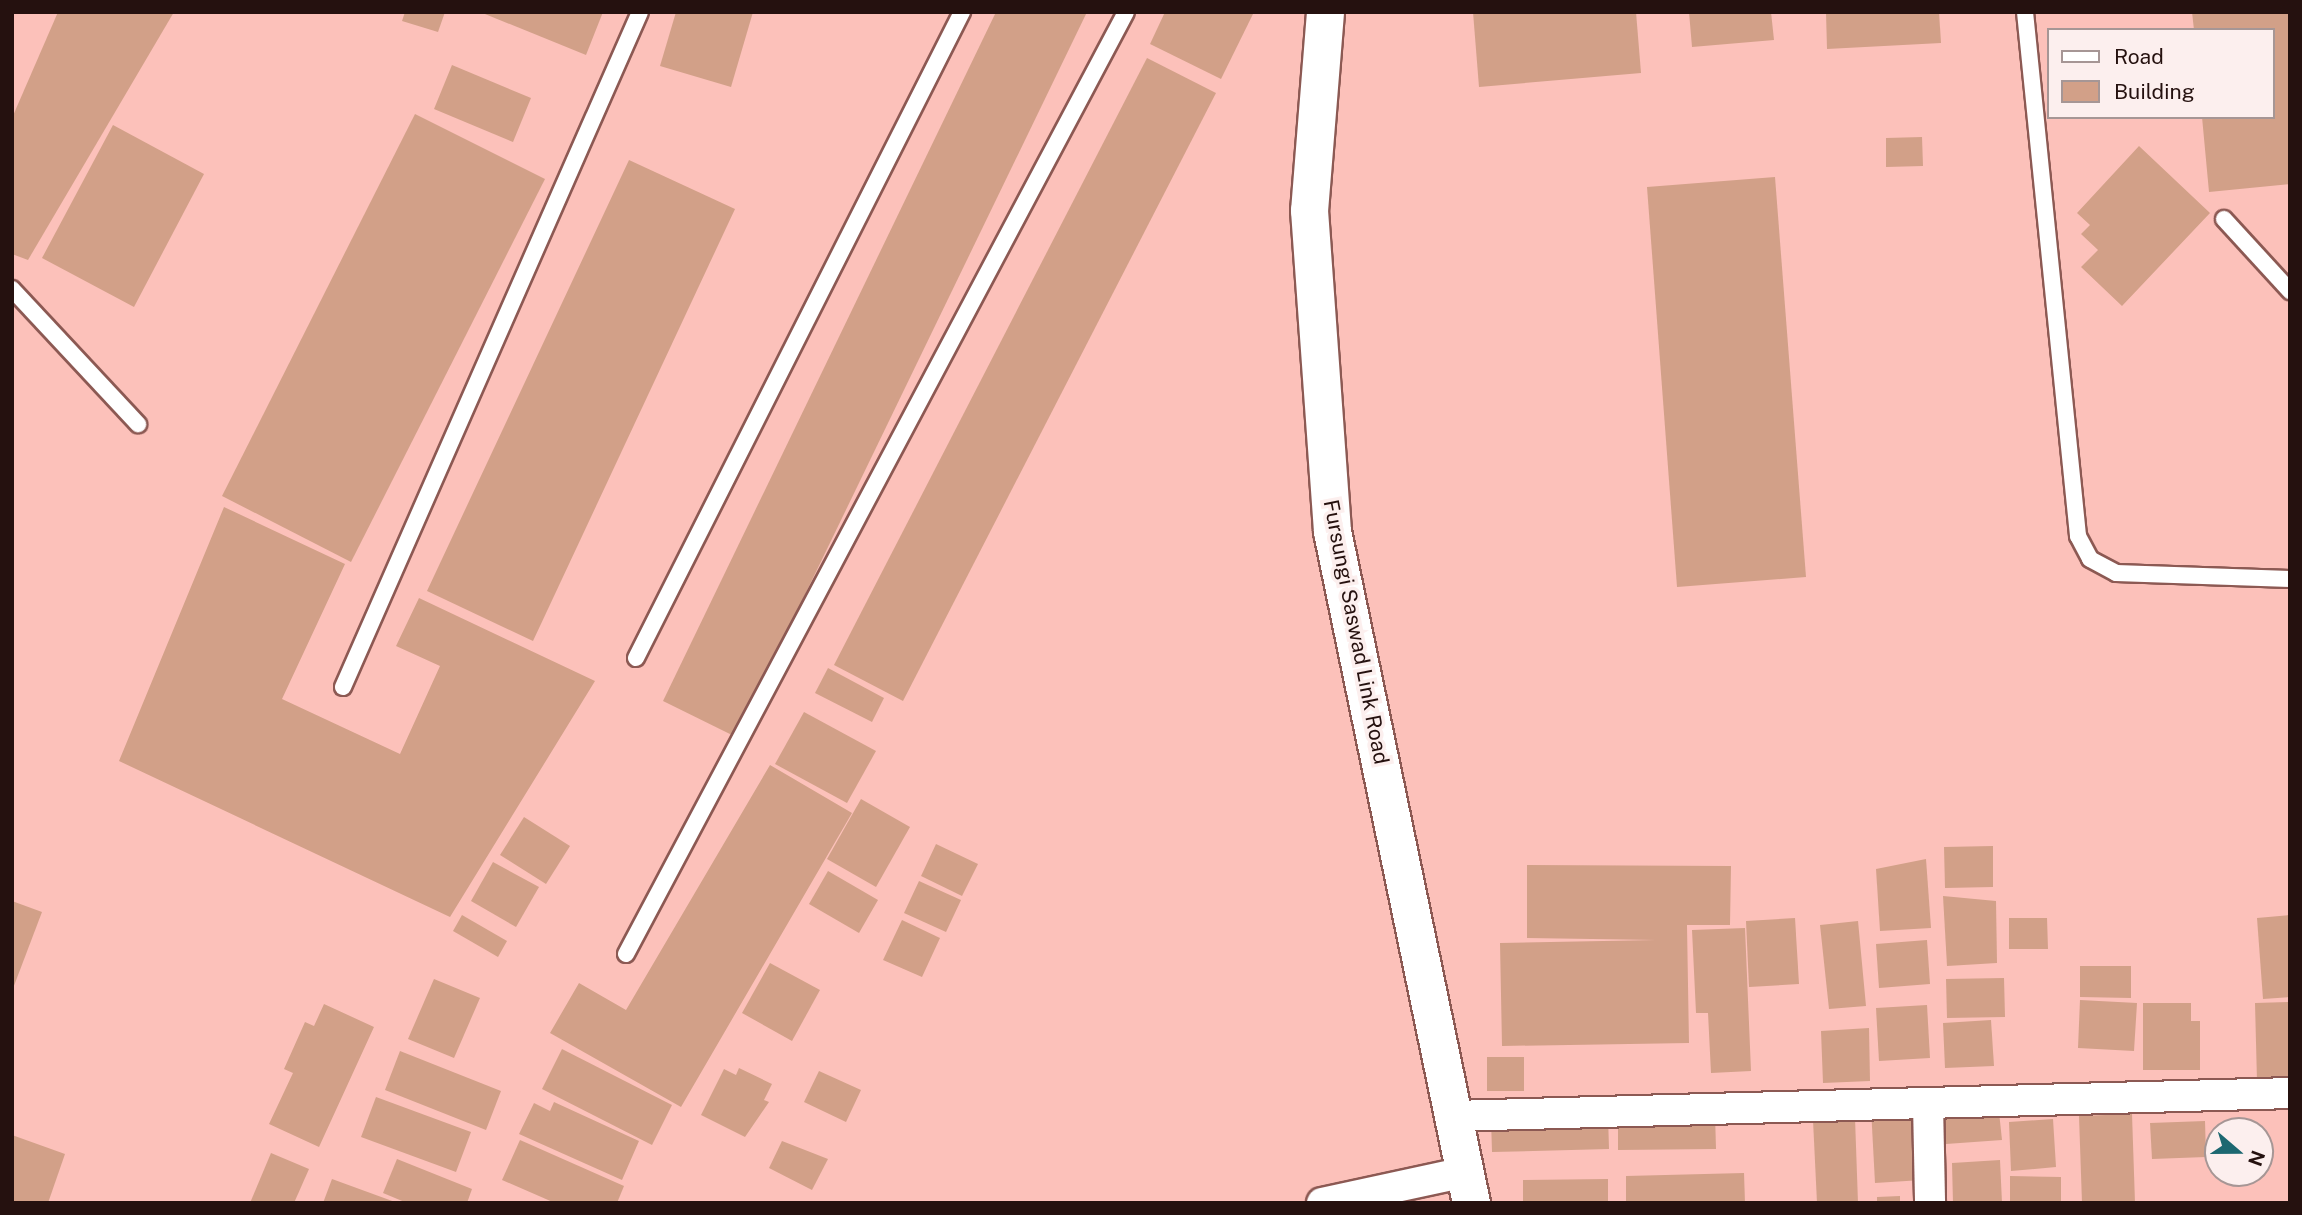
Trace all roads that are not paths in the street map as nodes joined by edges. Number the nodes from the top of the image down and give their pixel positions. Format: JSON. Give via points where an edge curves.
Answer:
{"nodes":[{"id":1,"x":640,"y":12,"type":"edge"},
{"id":2,"x":962,"y":12,"type":"edge"},
{"id":3,"x":1126,"y":12,"type":"edge"},
{"id":4,"x":1325,"y":12,"type":"edge"},
{"id":5,"x":2025,"y":12,"type":"edge"},
{"id":6,"x":2224,"y":219,"type":"dead end"},
{"id":7,"x":12,"y":289,"type":"edge"},
{"id":8,"x":2290,"y":291,"type":"edge"},
{"id":9,"x":138,"y":424,"type":"dead end"},
{"id":10,"x":2290,"y":579,"type":"edge"},
{"id":11,"x":636,"y":658,"type":"dead end"},
{"id":12,"x":343,"y":687,"type":"dead end"},
{"id":13,"x":626,"y":954,"type":"dead end"},
{"id":14,"x":2290,"y":1093,"type":"edge"},
{"id":15,"x":1928,"y":1104,"type":"junction"},
{"id":16,"x":1453,"y":1116,"type":"junction"},
{"id":17,"x":1468,"y":1188,"type":"edge"},
{"id":18,"x":1322,"y":1203,"type":"edge"},
{"id":19,"x":1930,"y":1203,"type":"edge"}],
"edges":[{"from":1,"to":12,"type":"lane"},
{"from":2,"to":11,"type":"lane"},
{"from":3,"to":13,"type":"lane"},
{"from":4,"to":16,"type":"street","name":"Fursungi Saswad Link Road","via":[[1309,210],[1332,531]]},
{"from":5,"to":10,"type":"lane","via":[[2078,536],[2090,559],[2116,573]]},
{"from":6,"to":8,"type":"lane"},
{"from":7,"to":9,"type":"lane"},
{"from":14,"to":15,"type":"street"},
{"from":15,"to":16,"type":"street"},
{"from":15,"to":19,"type":"street"},
{"from":16,"to":17,"type":"street","name":"Fursungi Saswad Link Road"},
{"from":17,"to":18,"type":"street"}]}
